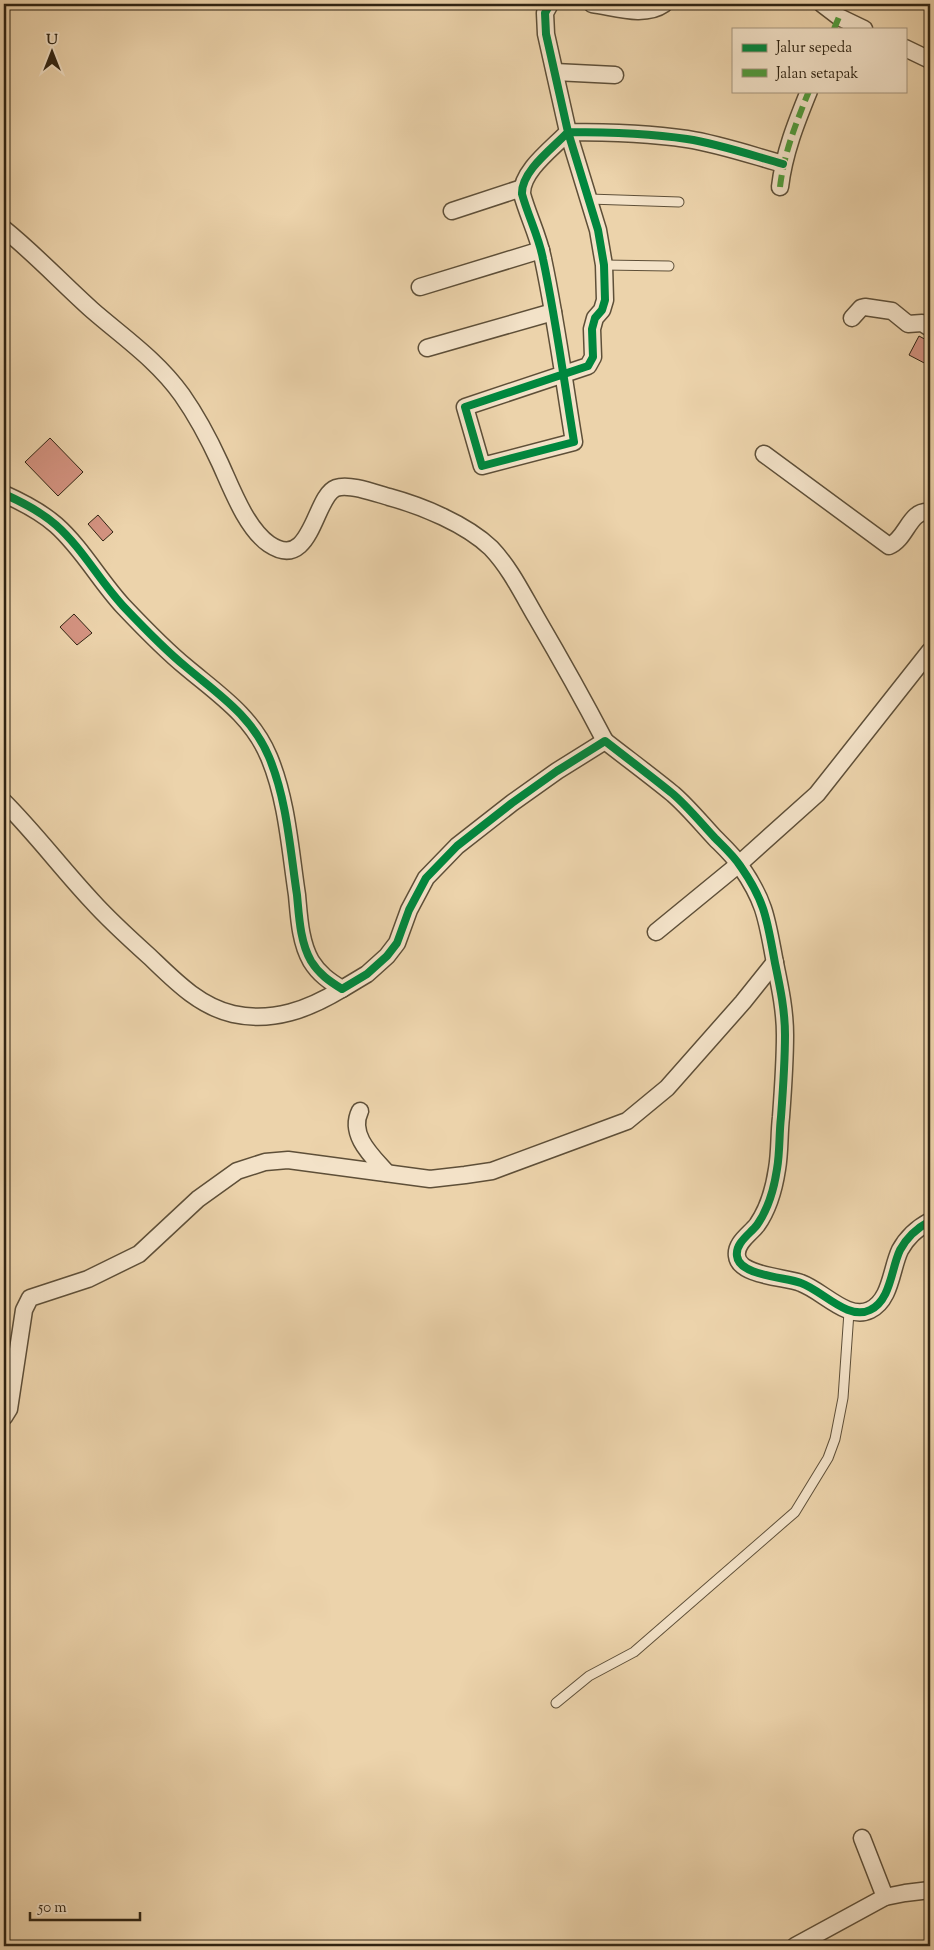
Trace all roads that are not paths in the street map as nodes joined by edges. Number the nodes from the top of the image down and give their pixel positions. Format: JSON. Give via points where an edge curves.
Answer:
{"nodes":[{"id":1,"x":550,"y":4,"type":"edge"},
{"id":2,"x":592,"y":4,"type":"edge"},
{"id":3,"x":664,"y":4,"type":"edge"},
{"id":4,"x":822,"y":4,"type":"edge"},
{"id":5,"x":837,"y":23,"type":"edge"},
{"id":6,"x":860,"y":28,"type":"edge"},
{"id":7,"x":906,"y":48,"type":"edge"},
{"id":8,"x":930,"y":60,"type":"edge"},
{"id":9,"x":555,"y":72,"type":"junction"},
{"id":10,"x":615,"y":75,"type":"dead end"},
{"id":11,"x":809,"y":92,"type":"edge"},
{"id":12,"x":568,"y":132,"type":"junction"},
{"id":13,"x":783,"y":164,"type":"junction"},
{"id":14,"x":780,"y":187,"type":"dead end"},
{"id":15,"x":522,"y":188,"type":"junction"},
{"id":16,"x":589,"y":199,"type":"junction"},
{"id":17,"x":679,"y":202,"type":"dead end"},
{"id":18,"x":452,"y":211,"type":"dead end"},
{"id":19,"x":4,"y":229,"type":"edge"},
{"id":20,"x":541,"y":250,"type":"junction"},
{"id":21,"x":604,"y":265,"type":"junction"},
{"id":22,"x":669,"y":266,"type":"dead end"},
{"id":23,"x":420,"y":287,"type":"dead end"},
{"id":24,"x":553,"y":312,"type":"junction"},
{"id":25,"x":852,"y":318,"type":"dead end"},
{"id":26,"x":930,"y":328,"type":"edge"},
{"id":27,"x":427,"y":348,"type":"dead end"},
{"id":28,"x":563,"y":376,"type":"junction"},
{"id":29,"x":764,"y":454,"type":"dead end"},
{"id":30,"x":4,"y":494,"type":"edge"},
{"id":31,"x":930,"y":512,"type":"edge"},
{"id":32,"x":930,"y":652,"type":"edge"},
{"id":33,"x":605,"y":741,"type":"junction"},
{"id":34,"x":4,"y":802,"type":"edge"},
{"id":35,"x":739,"y":864,"type":"junction"},
{"id":36,"x":656,"y":932,"type":"dead end"},
{"id":37,"x":775,"y":962,"type":"junction"},
{"id":38,"x":342,"y":988,"type":"junction"},
{"id":39,"x":360,"y":1111,"type":"dead end"},
{"id":40,"x":387,"y":1173,"type":"junction"},
{"id":41,"x":930,"y":1221,"type":"edge"},
{"id":42,"x":849,"y":1312,"type":"junction"},
{"id":43,"x":4,"y":1417,"type":"edge"},
{"id":44,"x":556,"y":1703,"type":"dead end"},
{"id":45,"x":862,"y":1838,"type":"dead end"},
{"id":46,"x":930,"y":1890,"type":"edge"},
{"id":47,"x":885,"y":1897,"type":"junction"},
{"id":48,"x":794,"y":1946,"type":"edge"}],
"edges":[{"from":1,"to":9,"type":"street","via":[[545,22]]},
{"from":2,"to":3,"type":"street","via":[[644,11]]},
{"from":4,"to":5,"type":"street"},
{"from":5,"to":6,"type":"street"},
{"from":7,"to":8,"type":"street"},
{"from":9,"to":10,"type":"street"},
{"from":9,"to":12,"type":"street"},
{"from":11,"to":13,"type":"street"},
{"from":12,"to":13,"type":"street","via":[[631,133],[688,139]]},
{"from":12,"to":15,"type":"street","via":[[530,170]]},
{"from":12,"to":16,"type":"street"},
{"from":13,"to":14,"type":"street"},
{"from":15,"to":18,"type":"street"},
{"from":15,"to":20,"type":"street"},
{"from":16,"to":17,"type":"lane"},
{"from":16,"to":21,"type":"street"},
{"from":19,"to":33,"type":"street","via":[[139,349],[180,392],[219,461],[237,502],[267,543],[287,550],[297,546],[308,535],[328,495],[340,487],[359,488],[400,500],[432,512],[477,536],[507,567],[577,686]]},
{"from":20,"to":23,"type":"street"},
{"from":20,"to":24,"type":"street"},
{"from":21,"to":22,"type":"lane"},
{"from":21,"to":28,"type":"street","via":[[604,300],[592,329],[593,357],[588,366]]},
{"from":24,"to":27,"type":"street"},
{"from":24,"to":28,"type":"street"},
{"from":25,"to":26,"type":"street","via":[[865,307],[889,310],[908,324],[922,323]]},
{"from":28,"to":28,"type":"street","via":[[574,442],[482,466],[465,407]]},
{"from":29,"to":31,"type":"street","via":[[890,546],[918,514]]},
{"from":30,"to":38,"type":"street","via":[[42,514],[67,534],[109,591],[252,726],[277,781],[306,949],[320,973]]},
{"from":32,"to":35,"type":"street","via":[[816,794]]},
{"from":33,"to":35,"type":"street","via":[[674,795]]},
{"from":33,"to":38,"type":"street","via":[[527,792],[457,846],[426,878],[397,943],[387,956],[367,974]]},
{"from":34,"to":38,"type":"street","via":[[93,902],[198,999],[235,1014],[267,1016],[304,1008]]},
{"from":35,"to":36,"type":"street"},
{"from":35,"to":37,"type":"street","via":[[758,893],[765,912]]},
{"from":37,"to":40,"type":"street","via":[[667,1088],[627,1121],[492,1171],[430,1179]]},
{"from":37,"to":42,"type":"street","via":[[781,986],[785,1034],[778,1167],[766,1210],[741,1243],[736,1257],[745,1268],[813,1288]]},
{"from":39,"to":40,"type":"street","via":[[357,1122],[360,1138]]},
{"from":40,"to":43,"type":"street","via":[[288,1160],[265,1162],[237,1171],[198,1199],[139,1254],[88,1279],[30,1298],[24,1310],[9,1409]]},
{"from":41,"to":42,"type":"street","via":[[908,1237],[900,1250],[879,1304],[865,1312]]},
{"from":42,"to":44,"type":"lane","via":[[843,1398],[835,1440],[828,1458],[795,1512],[634,1652],[589,1676]]},
{"from":45,"to":47,"type":"street"},
{"from":46,"to":47,"type":"street"},
{"from":47,"to":48,"type":"street"}]}
